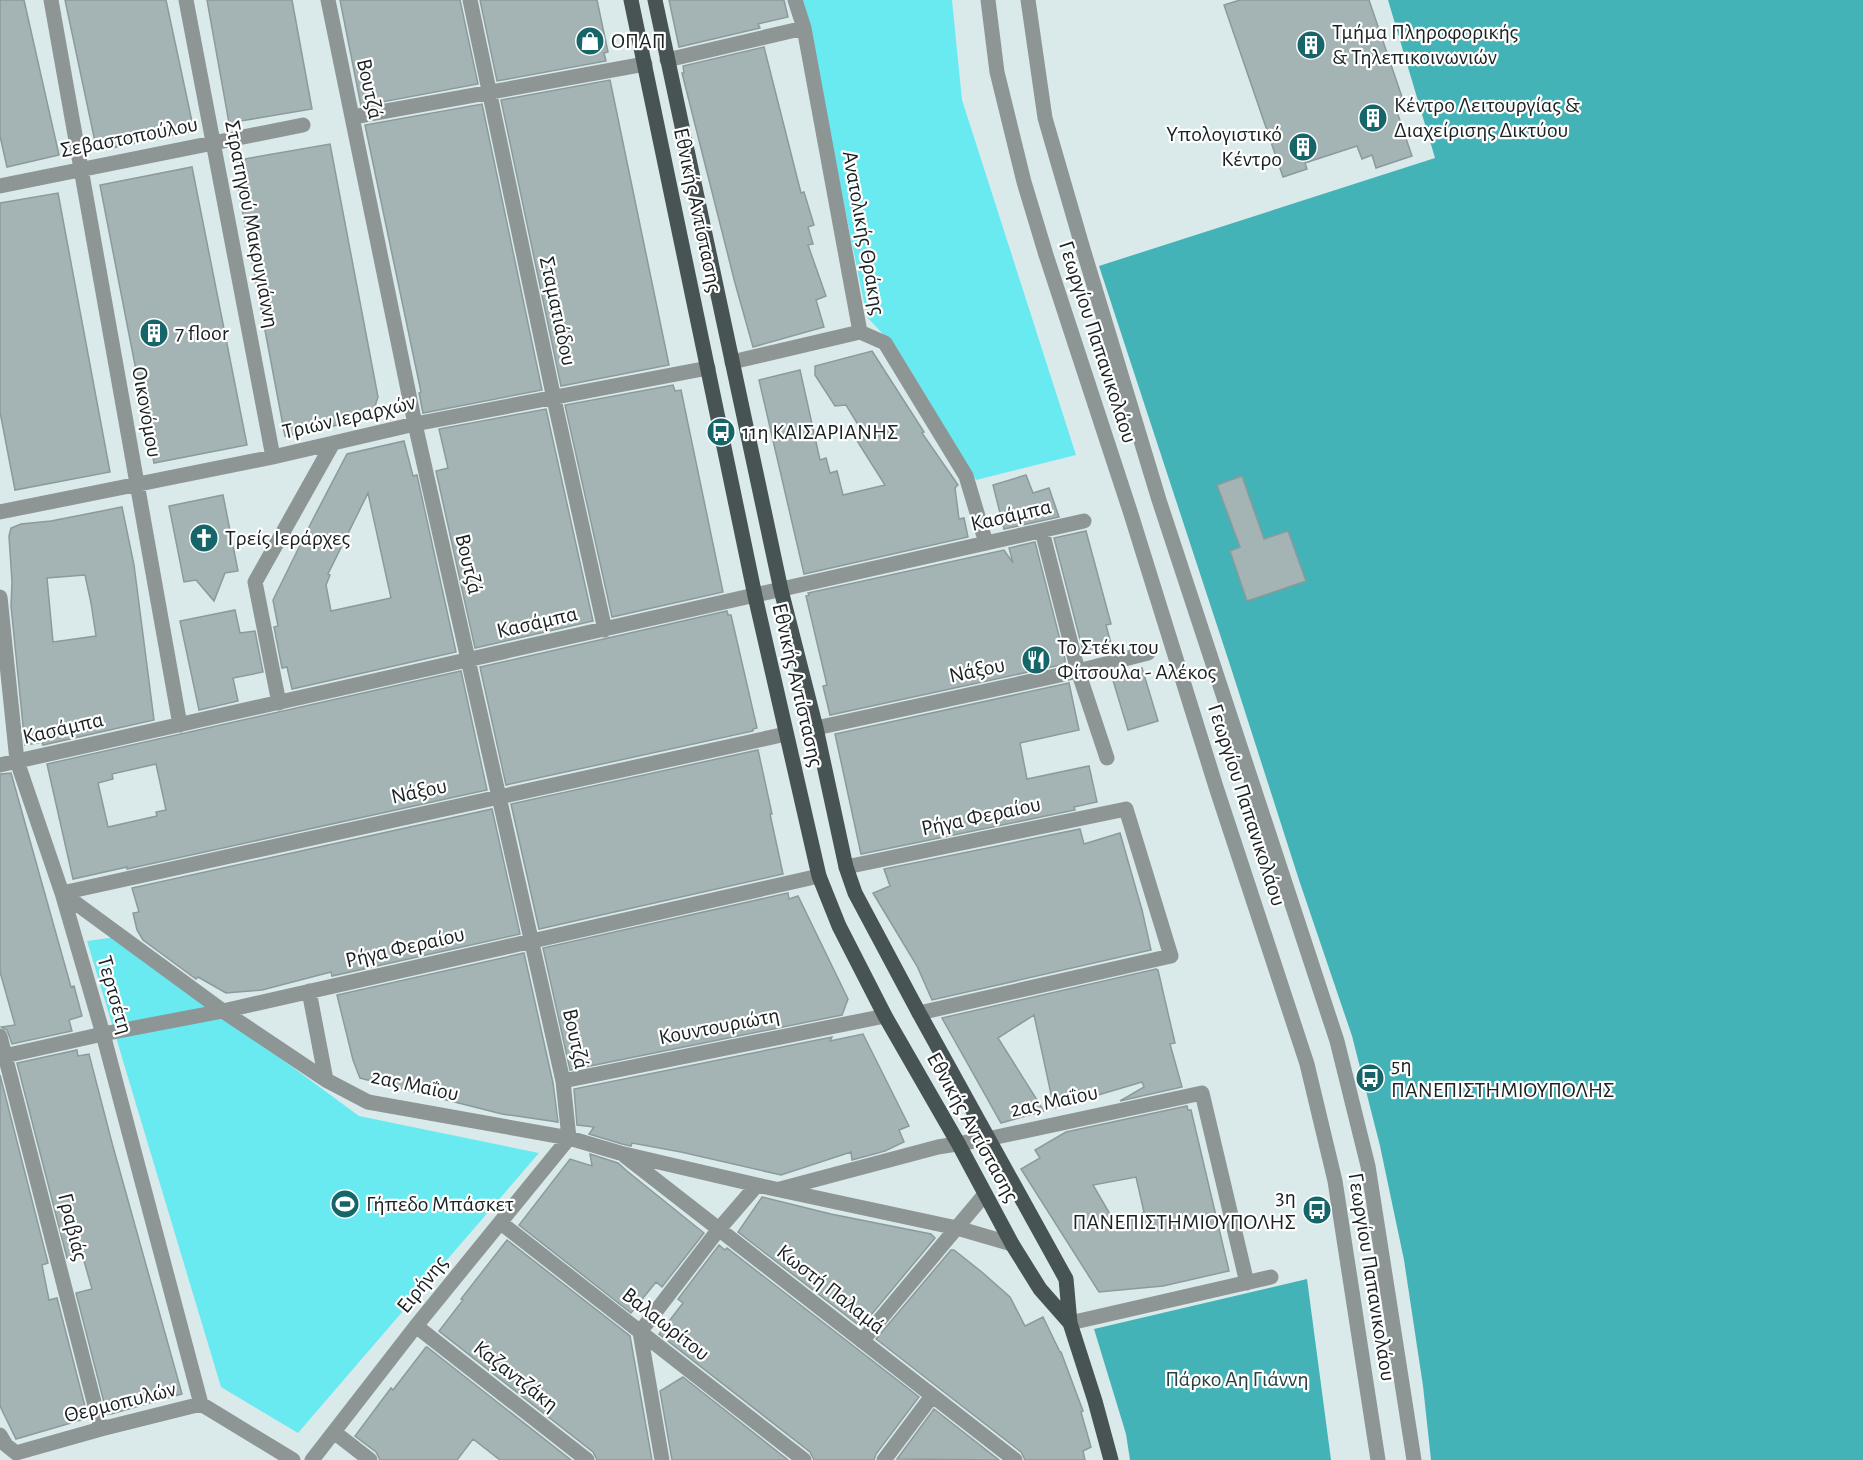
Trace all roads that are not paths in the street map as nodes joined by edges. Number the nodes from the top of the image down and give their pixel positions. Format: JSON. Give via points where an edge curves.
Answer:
{"nodes":[{"id":1,"x":51,"y":0,"type":"edge"},
{"id":2,"x":186,"y":0,"type":"edge"},
{"id":3,"x":328,"y":0,"type":"edge"},
{"id":4,"x":470,"y":0,"type":"edge"},
{"id":5,"x":632,"y":0,"type":"edge"},
{"id":6,"x":654,"y":0,"type":"edge"},
{"id":7,"x":795,"y":0,"type":"edge"},
{"id":8,"x":987,"y":0,"type":"edge"},
{"id":9,"x":1028,"y":0,"type":"edge"},
{"id":10,"x":804,"y":28,"type":"junction"},
{"id":11,"x":667,"y":60,"type":"junction"},
{"id":12,"x":645,"y":64,"type":"junction"},
{"id":13,"x":489,"y":92,"type":"junction"},
{"id":14,"x":353,"y":117,"type":"junction"},
{"id":15,"x":303,"y":125,"type":"dead end"},
{"id":16,"x":214,"y":143,"type":"junction"},
{"id":17,"x":81,"y":170,"type":"junction"},
{"id":18,"x":0,"y":186,"type":"edge"},
{"id":19,"x":860,"y":332,"type":"junction"},
{"id":20,"x":732,"y":362,"type":"junction"},
{"id":21,"x":708,"y":368,"type":"junction"},
{"id":22,"x":554,"y":399,"type":"junction"},
{"id":23,"x":415,"y":424,"type":"junction"},
{"id":24,"x":333,"y":443,"type":"junction"},
{"id":25,"x":273,"y":457,"type":"junction"},
{"id":26,"x":137,"y":485,"type":"junction"},
{"id":27,"x":0,"y":512,"type":"edge"},
{"id":28,"x":1084,"y":521,"type":"dead end"},
{"id":29,"x":1042,"y":531,"type":"junction"},
{"id":30,"x":986,"y":543,"type":"junction"},
{"id":31,"x":781,"y":590,"type":"junction"},
{"id":32,"x":755,"y":596,"type":"junction"},
{"id":33,"x":0,"y":597,"type":"edge"},
{"id":34,"x":605,"y":630,"type":"junction"},
{"id":35,"x":1148,"y":653,"type":"dead end"},
{"id":36,"x":468,"y":660,"type":"junction"},
{"id":37,"x":1078,"y":671,"type":"junction"},
{"id":38,"x":279,"y":703,"type":"junction"},
{"id":39,"x":180,"y":725,"type":"junction"},
{"id":40,"x":816,"y":728,"type":"junction"},
{"id":41,"x":786,"y":734,"type":"junction"},
{"id":42,"x":1107,"y":758,"type":"dead end"},
{"id":43,"x":17,"y":761,"type":"junction"},
{"id":44,"x":0,"y":765,"type":"edge"},
{"id":45,"x":498,"y":797,"type":"junction"},
{"id":46,"x":846,"y":867,"type":"junction"},
{"id":47,"x":819,"y":876,"type":"junction"},
{"id":48,"x":62,"y":892,"type":"junction"},
{"id":49,"x":531,"y":941,"type":"junction"},
{"id":50,"x":309,"y":991,"type":"junction"},
{"id":51,"x":223,"y":1011,"type":"junction"},
{"id":52,"x":918,"y":1013,"type":"junction"},
{"id":53,"x":885,"y":1016,"type":"junction"},
{"id":54,"x":103,"y":1034,"type":"junction"},
{"id":55,"x":0,"y":1036,"type":"edge"},
{"id":56,"x":3,"y":1056,"type":"edge"},
{"id":57,"x":326,"y":1080,"type":"junction"},
{"id":58,"x":563,"y":1081,"type":"junction"},
{"id":59,"x":568,"y":1138,"type":"junction"},
{"id":60,"x":987,"y":1139,"type":"junction"},
{"id":61,"x":958,"y":1143,"type":"junction"},
{"id":62,"x":620,"y":1153,"type":"junction"},
{"id":63,"x":757,"y":1185,"type":"junction"},
{"id":64,"x":777,"y":1189,"type":"junction"},
{"id":65,"x":985,"y":1194,"type":"junction"},
{"id":66,"x":501,"y":1223,"type":"junction"},
{"id":67,"x":957,"y":1228,"type":"junction"},
{"id":68,"x":719,"y":1229,"type":"junction"},
{"id":69,"x":1012,"y":1244,"type":"junction"},
{"id":70,"x":1271,"y":1277,"type":"dead end"},
{"id":71,"x":1246,"y":1283,"type":"junction"},
{"id":72,"x":1070,"y":1323,"type":"junction"},
{"id":73,"x":416,"y":1326,"type":"junction"},
{"id":74,"x":640,"y":1332,"type":"junction"},
{"id":75,"x":862,"y":1341,"type":"junction"},
{"id":76,"x":933,"y":1396,"type":"junction"},
{"id":77,"x":201,"y":1404,"type":"junction"},
{"id":78,"x":101,"y":1429,"type":"junction"},
{"id":79,"x":334,"y":1432,"type":"junction"},
{"id":80,"x":0,"y":1435,"type":"edge"},
{"id":81,"x":293,"y":1460,"type":"edge"},
{"id":82,"x":312,"y":1460,"type":"edge"},
{"id":83,"x":370,"y":1460,"type":"edge"},
{"id":84,"x":587,"y":1460,"type":"edge"},
{"id":85,"x":662,"y":1460,"type":"edge"},
{"id":86,"x":804,"y":1460,"type":"edge"},
{"id":87,"x":884,"y":1460,"type":"edge"},
{"id":88,"x":1015,"y":1460,"type":"edge"},
{"id":89,"x":1111,"y":1460,"type":"edge"},
{"id":90,"x":1378,"y":1460,"type":"edge"},
{"id":91,"x":1414,"y":1460,"type":"edge"}],
"edges":[{"from":1,"to":17,"type":"street","name":"Οικονόμου"},
{"from":2,"to":16,"type":"street","name":"Στρατηγού Μακρυγιάννη"},
{"from":3,"to":14,"type":"street","name":"Βουτζά"},
{"from":4,"to":13,"type":"street","name":"Σταματιάδου"},
{"from":5,"to":12,"type":"main road","name":"Εθνικής Αντίστασης"},
{"from":6,"to":11,"type":"main road","name":"Εθνικής Αντίστασης"},
{"from":7,"to":10,"type":"street","name":"Ανατολικής Θράκης"},
{"from":8,"to":90,"type":"street","name":"Γεωργίου Παπανικολάου","via":[[997,72],[1046,255],[1307,1064],[1335,1181]]},
{"from":9,"to":91,"type":"street","name":"Γεωργίου Παπανικολάου","via":[[1046,118],[1083,249],[1159,500],[1337,1041],[1368,1166]]},
{"from":10,"to":11,"type":"street"},
{"from":10,"to":19,"type":"street","name":"Ανατολικής Θράκης"},
{"from":11,"to":20,"type":"main road","name":"Εθνικής Αντίστασης"},
{"from":12,"to":13,"type":"street"},
{"from":12,"to":21,"type":"main road","name":"Εθνικής Αντίστασης"},
{"from":13,"to":14,"type":"street"},
{"from":13,"to":22,"type":"street","name":"Σταματιάδου"},
{"from":14,"to":23,"type":"street","name":"Βουτζά"},
{"from":15,"to":16,"type":"street","name":"Σεβαστοπούλου"},
{"from":16,"to":17,"type":"street","name":"Σεβαστοπούλου"},
{"from":16,"to":25,"type":"street","name":"Στρατηγού Μακρυγιάννη"},
{"from":17,"to":18,"type":"street","name":"Σεβαστοπούλου"},
{"from":17,"to":26,"type":"street","name":"Οικονόμου"},
{"from":19,"to":20,"type":"street"},
{"from":19,"to":30,"type":"street","name":"Ανατολικής Θράκης","via":[[885,343],[966,476]]},
{"from":20,"to":31,"type":"main road","name":"Εθνικής Αντίστασης"},
{"from":21,"to":22,"type":"street","name":"Τριών Ιεραρχών"},
{"from":21,"to":32,"type":"main road","name":"Εθνικής Αντίστασης"},
{"from":22,"to":23,"type":"street","name":"Τριών Ιεραρχών"},
{"from":22,"to":34,"type":"street","name":"Σταματιάδου"},
{"from":23,"to":24,"type":"street","name":"Τριών Ιεραρχών"},
{"from":23,"to":36,"type":"street","name":"Βουτζά"},
{"from":24,"to":25,"type":"street","name":"Τριών Ιεραρχών"},
{"from":24,"to":38,"type":"street","via":[[255,582]]},
{"from":25,"to":26,"type":"street","name":"Τριών Ιεραρχών"},
{"from":26,"to":27,"type":"street","name":"Τριών Ιεραρχών"},
{"from":26,"to":39,"type":"street","name":"Οικονόμου"},
{"from":28,"to":29,"type":"street","name":"Κασάμπα"},
{"from":29,"to":30,"type":"street","name":"Κασάμπα"},
{"from":29,"to":37,"type":"street"},
{"from":30,"to":31,"type":"street","name":"Κασάμπα"},
{"from":31,"to":32,"type":"street","name":"Κασάμπα"},
{"from":31,"to":40,"type":"main road","name":"Εθνικής Αντίστασης"},
{"from":32,"to":34,"type":"street","name":"Κασάμπα"},
{"from":32,"to":41,"type":"main road","name":"Εθνικής Αντίστασης"},
{"from":33,"to":43,"type":"street","name":"Τερτσέτη"},
{"from":34,"to":36,"type":"street","name":"Κασάμπα"},
{"from":35,"to":37,"type":"street","name":"Νάξου"},
{"from":36,"to":38,"type":"street","name":"Κασάμπα"},
{"from":36,"to":45,"type":"street","name":"Βουτζά"},
{"from":37,"to":40,"type":"street","name":"Νάξου"},
{"from":37,"to":42,"type":"street"},
{"from":38,"to":39,"type":"street","name":"Κασάμπα"},
{"from":39,"to":43,"type":"street","name":"Κασάμπα"},
{"from":40,"to":46,"type":"main road","name":"Εθνικής Αντίστασης"},
{"from":41,"to":45,"type":"street","name":"Νάξου"},
{"from":41,"to":47,"type":"main road","name":"Εθνικής Αντίστασης"},
{"from":43,"to":44,"type":"street","name":"Κασάμπα"},
{"from":43,"to":48,"type":"street","name":"Τερτσέτη"},
{"from":45,"to":48,"type":"street","name":"Νάξου"},
{"from":45,"to":49,"type":"street","name":"Βουτζά"},
{"from":46,"to":52,"type":"main road","name":"Εθνικής Αντίστασης","via":[[855,893]]},
{"from":46,"to":52,"type":"street","name":"Ρήγα Φεραίου","via":[[1126,809],[1171,956]]},
{"from":47,"to":49,"type":"street","name":"Ρήγα Φεραίου"},
{"from":47,"to":53,"type":"main road","name":"Εθνικής Αντίστασης","via":[[826,899]]},
{"from":48,"to":51,"type":"street","name":"2ας Μαΐου"},
{"from":48,"to":54,"type":"street","name":"Τερτσέτη"},
{"from":49,"to":50,"type":"street","name":"Ρήγα Φεραίου"},
{"from":49,"to":58,"type":"street","name":"Βουτζά"},
{"from":50,"to":51,"type":"street","name":"Ρήγα Φεραίου"},
{"from":50,"to":57,"type":"street"},
{"from":51,"to":54,"type":"street","name":"Ρήγα Φεραίου"},
{"from":51,"to":57,"type":"street","name":"2ας Μαΐου"},
{"from":52,"to":60,"type":"main road","name":"Εθνικής Αντίστασης"},
{"from":53,"to":58,"type":"street","name":"Κουντουριώτη"},
{"from":53,"to":61,"type":"main road","name":"Εθνικής Αντίστασης"},
{"from":54,"to":56,"type":"street","name":"Ρήγα Φεραίου"},
{"from":54,"to":77,"type":"street","name":"Τερτσέτη"},
{"from":55,"to":56,"type":"street","name":"Γραβιάς"},
{"from":56,"to":78,"type":"street","name":"Γραβιάς"},
{"from":57,"to":59,"type":"street","name":"2ας Μαΐου","via":[[368,1102]]},
{"from":58,"to":59,"type":"street","name":"Βουτζά"},
{"from":59,"to":62,"type":"street","name":"2ας Μαΐου"},
{"from":59,"to":66,"type":"street","name":"Ειρήνης"},
{"from":60,"to":61,"type":"street","name":"2ας Μαΐου"},
{"from":60,"to":71,"type":"street","name":"2ας Μαΐου","via":[[1202,1094]]},
{"from":60,"to":72,"type":"main road","name":"Εθνικής Αντίστασης","via":[[1066,1279]]},
{"from":61,"to":64,"type":"street","name":"2ας Μαΐου"},
{"from":61,"to":65,"type":"main road","name":"Εθνικής Αντίστασης"},
{"from":62,"to":63,"type":"street","name":"2ας Μαΐου"},
{"from":62,"to":68,"type":"street","name":"Κωστή Παλαμά"},
{"from":63,"to":64,"type":"street","name":"2ας Μαΐου"},
{"from":63,"to":68,"type":"street"},
{"from":64,"to":67,"type":"street","name":"2ας Μαΐου"},
{"from":65,"to":67,"type":"street"},
{"from":65,"to":69,"type":"main road","name":"Εθνικής Αντίστασης"},
{"from":66,"to":73,"type":"street","name":"Ειρήνης"},
{"from":66,"to":74,"type":"street","name":"Βαλαωρίτου"},
{"from":67,"to":69,"type":"street","name":"2ας Μαΐου"},
{"from":67,"to":75,"type":"street"},
{"from":68,"to":74,"type":"street"},
{"from":68,"to":75,"type":"street","name":"Κωστή Παλαμά"},
{"from":69,"to":72,"type":"main road","name":"Εθνικής Αντίστασης","via":[[1040,1289]]},
{"from":70,"to":71,"type":"street"},
{"from":71,"to":72,"type":"street"},
{"from":72,"to":89,"type":"main road","name":"Εθνικής Αντίστασης"},
{"from":73,"to":79,"type":"street","name":"Ειρήνης"},
{"from":73,"to":84,"type":"street","name":"Καζαντζάκη"},
{"from":74,"to":85,"type":"street"},
{"from":74,"to":86,"type":"street","name":"Βαλαωρίτου"},
{"from":75,"to":76,"type":"street","name":"Κωστή Παλαμά"},
{"from":76,"to":87,"type":"street"},
{"from":76,"to":88,"type":"street","name":"Κωστή Παλαμά"},
{"from":77,"to":78,"type":"street","name":"Θερμοπυλών"},
{"from":77,"to":81,"type":"street","name":"Θερμοπυλών"},
{"from":78,"to":80,"type":"street","name":"Θερμοπυλών","via":[[16,1453]]},
{"from":79,"to":82,"type":"street","name":"Ειρήνης"},
{"from":79,"to":83,"type":"street"}]}
